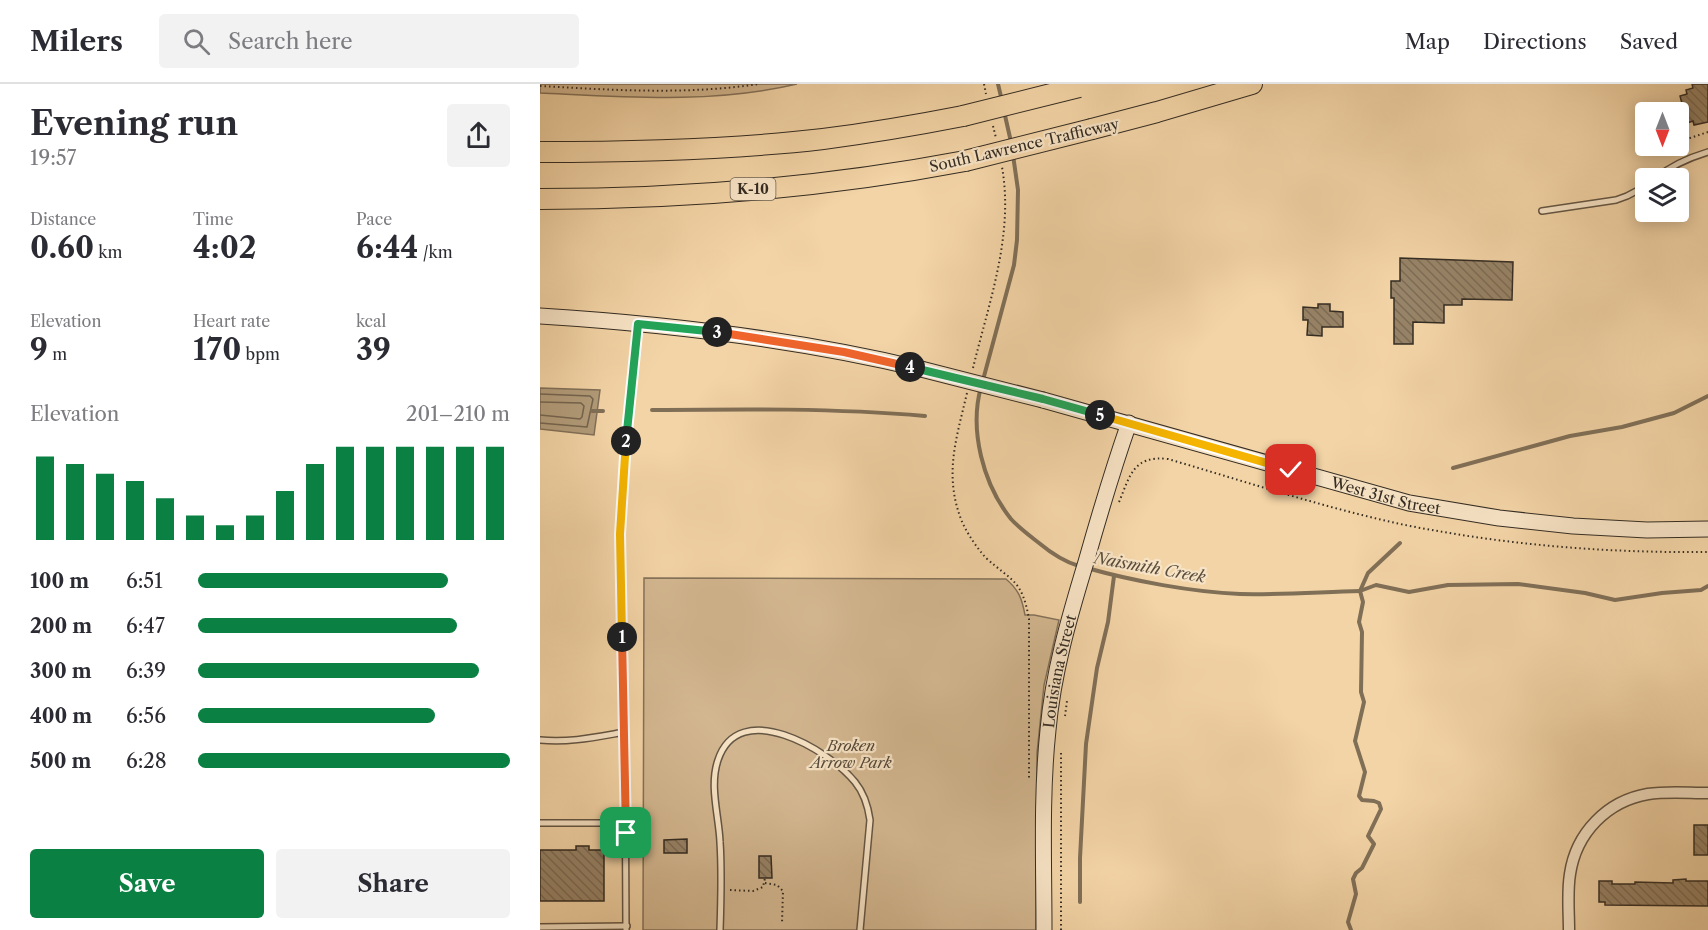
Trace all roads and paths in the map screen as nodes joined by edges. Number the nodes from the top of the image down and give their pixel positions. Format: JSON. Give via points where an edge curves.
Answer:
{"nodes":[{"id":1,"x":759,"y":84,"type":"edge"},
{"id":2,"x":984,"y":84,"type":"edge"},
{"id":3,"x":1252,"y":84,"type":"edge"},
{"id":4,"x":540,"y":86,"type":"edge"},
{"id":5,"x":1084,"y":86,"type":"edge"},
{"id":6,"x":986,"y":95,"type":"dead end"},
{"id":7,"x":993,"y":127,"type":"dead end"},
{"id":8,"x":1708,"y":132,"type":"edge"},
{"id":9,"x":996,"y":138,"type":"dead end"},
{"id":10,"x":1689,"y":138,"type":"edge"},
{"id":11,"x":540,"y":152,"type":"edge"},
{"id":12,"x":1708,"y":152,"type":"edge"},
{"id":13,"x":1000,"y":159,"type":"dead end"},
{"id":14,"x":1669,"y":168,"type":"edge"},
{"id":15,"x":1635,"y":192,"type":"edge"},
{"id":16,"x":540,"y":200,"type":"edge"},
{"id":17,"x":1542,"y":211,"type":"dead end"},
{"id":18,"x":540,"y":316,"type":"edge"},
{"id":19,"x":638,"y":324,"type":"junction"},
{"id":20,"x":972,"y":374,"type":"dead end"},
{"id":21,"x":969,"y":386,"type":"dead end"},
{"id":22,"x":1129,"y":423,"type":"junction"},
{"id":23,"x":1116,"y":509,"type":"dead end"},
{"id":24,"x":1708,"y":529,"type":"edge"},
{"id":25,"x":1708,"y":552,"type":"edge"},
{"id":26,"x":1068,"y":697,"type":"dead end"},
{"id":27,"x":1065,"y":718,"type":"dead end"},
{"id":28,"x":625,"y":732,"type":"junction"},
{"id":29,"x":540,"y":740,"type":"edge"},
{"id":30,"x":1061,"y":751,"type":"dead end"},
{"id":31,"x":1029,"y":782,"type":"dead end"},
{"id":32,"x":1708,"y":793,"type":"edge"},
{"id":33,"x":540,"y":823,"type":"edge"},
{"id":34,"x":626,"y":823,"type":"junction"},
{"id":35,"x":765,"y":878,"type":"dead end"},
{"id":36,"x":765,"y":883,"type":"junction"},
{"id":37,"x":721,"y":890,"type":"junction"},
{"id":38,"x":782,"y":922,"type":"dead end"},
{"id":39,"x":540,"y":927,"type":"edge"},
{"id":40,"x":626,"y":928,"type":"edge"},
{"id":41,"x":720,"y":930,"type":"edge"},
{"id":42,"x":860,"y":930,"type":"edge"},
{"id":43,"x":1044,"y":930,"type":"edge"},
{"id":44,"x":1061,"y":930,"type":"edge"},
{"id":45,"x":1569,"y":930,"type":"edge"}],
"edges":[{"from":1,"to":4,"type":"path","via":[[674,91]]},
{"from":2,"to":6,"type":"path"},
{"from":3,"to":16,"type":"highway","name":"South Lawrence Trafficway","number":"K-10","bridge":true,"via":[[965,161],[732,191]]},
{"from":5,"to":11,"type":"highway","bridge":true,"via":[[963,116],[790,142]]},
{"from":7,"to":9,"type":"path"},
{"from":8,"to":10,"type":"path"},
{"from":12,"to":14,"type":"lane"},
{"from":13,"to":20,"type":"path","via":[[1006,201],[1005,233]]},
{"from":15,"to":17,"type":"lane","via":[[1616,200]]},
{"from":18,"to":19,"type":"main road","name":"West 31st Street"},
{"from":19,"to":22,"type":"main road","name":"West 31st Street","bridge":true,"via":[[702,330],[883,360]]},
{"from":19,"to":28,"type":"lane","via":[[620,534]]},
{"from":21,"to":31,"type":"path","via":[[952,463],[953,495],[974,543],[1015,581],[1025,600],[1029,619]]},
{"from":22,"to":24,"type":"main road","name":"West 31st Street","via":[[1372,493],[1458,512],[1573,526]]},
{"from":22,"to":43,"type":"main road","name":"Louisiana Street","via":[[1109,480],[1056,675],[1047,739]]},
{"from":23,"to":25,"type":"path","via":[[1133,470],[1141,463],[1159,458],[1353,512],[1464,536],[1572,549]]},
{"from":26,"to":27,"type":"path"},
{"from":28,"to":29,"type":"lane","via":[[583,740]]},
{"from":28,"to":34,"type":"lane"},
{"from":30,"to":44,"type":"path"},
{"from":32,"to":45,"type":"street","via":[[1650,794],[1617,805],[1602,815],[1579,843],[1573,859]]},
{"from":33,"to":34,"type":"lane"},
{"from":34,"to":40,"type":"lane"},
{"from":35,"to":36,"type":"path"},
{"from":36,"to":37,"type":"path","via":[[753,891]]},
{"from":36,"to":38,"type":"path","via":[[777,885],[783,891]]},
{"from":37,"to":41,"type":"lane"},
{"from":37,"to":42,"type":"lane","via":[[714,775],[718,760],[732,739],[743,733],[771,731],[789,736],[806,743],[854,781],[868,808]]},
{"from":39,"to":40,"type":"lane"}]}
